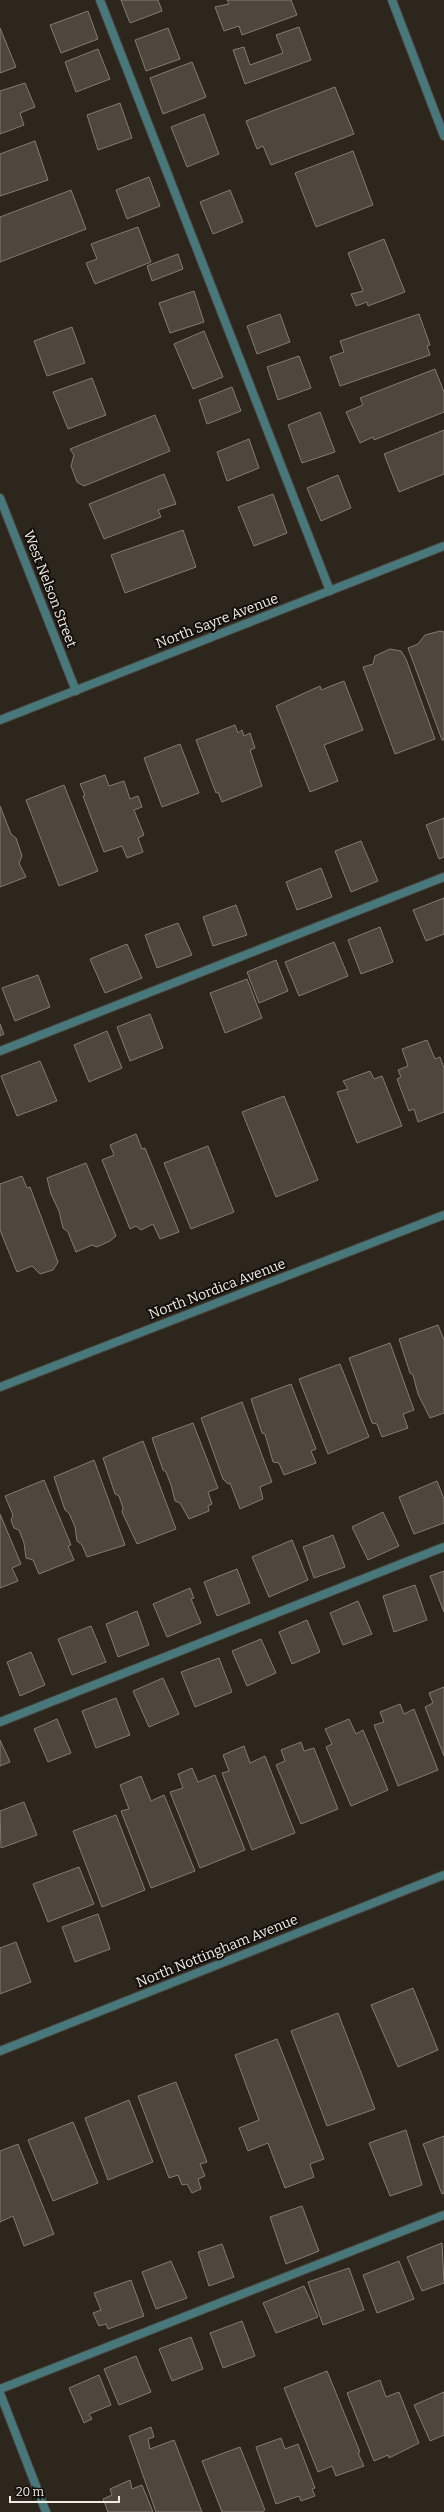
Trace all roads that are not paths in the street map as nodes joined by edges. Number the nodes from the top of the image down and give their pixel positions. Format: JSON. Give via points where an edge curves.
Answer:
{"nodes":[{"id":1,"x":100,"y":0,"type":"edge"},
{"id":2,"x":392,"y":0,"type":"edge"},
{"id":3,"x":444,"y":136,"type":"edge"},
{"id":4,"x":0,"y":498,"type":"edge"},
{"id":5,"x":444,"y":546,"type":"edge"},
{"id":6,"x":330,"y":591,"type":"junction"},
{"id":7,"x":76,"y":691,"type":"junction"},
{"id":8,"x":0,"y":720,"type":"edge"},
{"id":9,"x":444,"y":877,"type":"edge"},
{"id":10,"x":0,"y":1051,"type":"edge"},
{"id":11,"x":444,"y":1214,"type":"edge"},
{"id":12,"x":0,"y":1387,"type":"edge"},
{"id":13,"x":444,"y":1547,"type":"edge"},
{"id":14,"x":0,"y":1722,"type":"edge"},
{"id":15,"x":444,"y":1875,"type":"edge"},
{"id":16,"x":0,"y":2051,"type":"edge"},
{"id":17,"x":444,"y":2215,"type":"edge"},
{"id":18,"x":0,"y":2389,"type":"edge"},
{"id":19,"x":0,"y":2393,"type":"edge"},
{"id":20,"x":46,"y":2512,"type":"edge"}],
"edges":[{"from":1,"to":6,"type":"street"},
{"from":2,"to":3,"type":"street"},
{"from":4,"to":7,"type":"street","name":"West Nelson Street"},
{"from":5,"to":6,"type":"street","name":"North Sayre Avenue"},
{"from":6,"to":7,"type":"street","name":"North Sayre Avenue"},
{"from":7,"to":8,"type":"street","name":"North Sayre Avenue"},
{"from":9,"to":10,"type":"street"},
{"from":11,"to":12,"type":"street","name":"North Nordica Avenue"},
{"from":13,"to":14,"type":"street"},
{"from":15,"to":16,"type":"street","name":"North Nottingham Avenue"},
{"from":17,"to":18,"type":"street"},
{"from":19,"to":20,"type":"street"}]}
